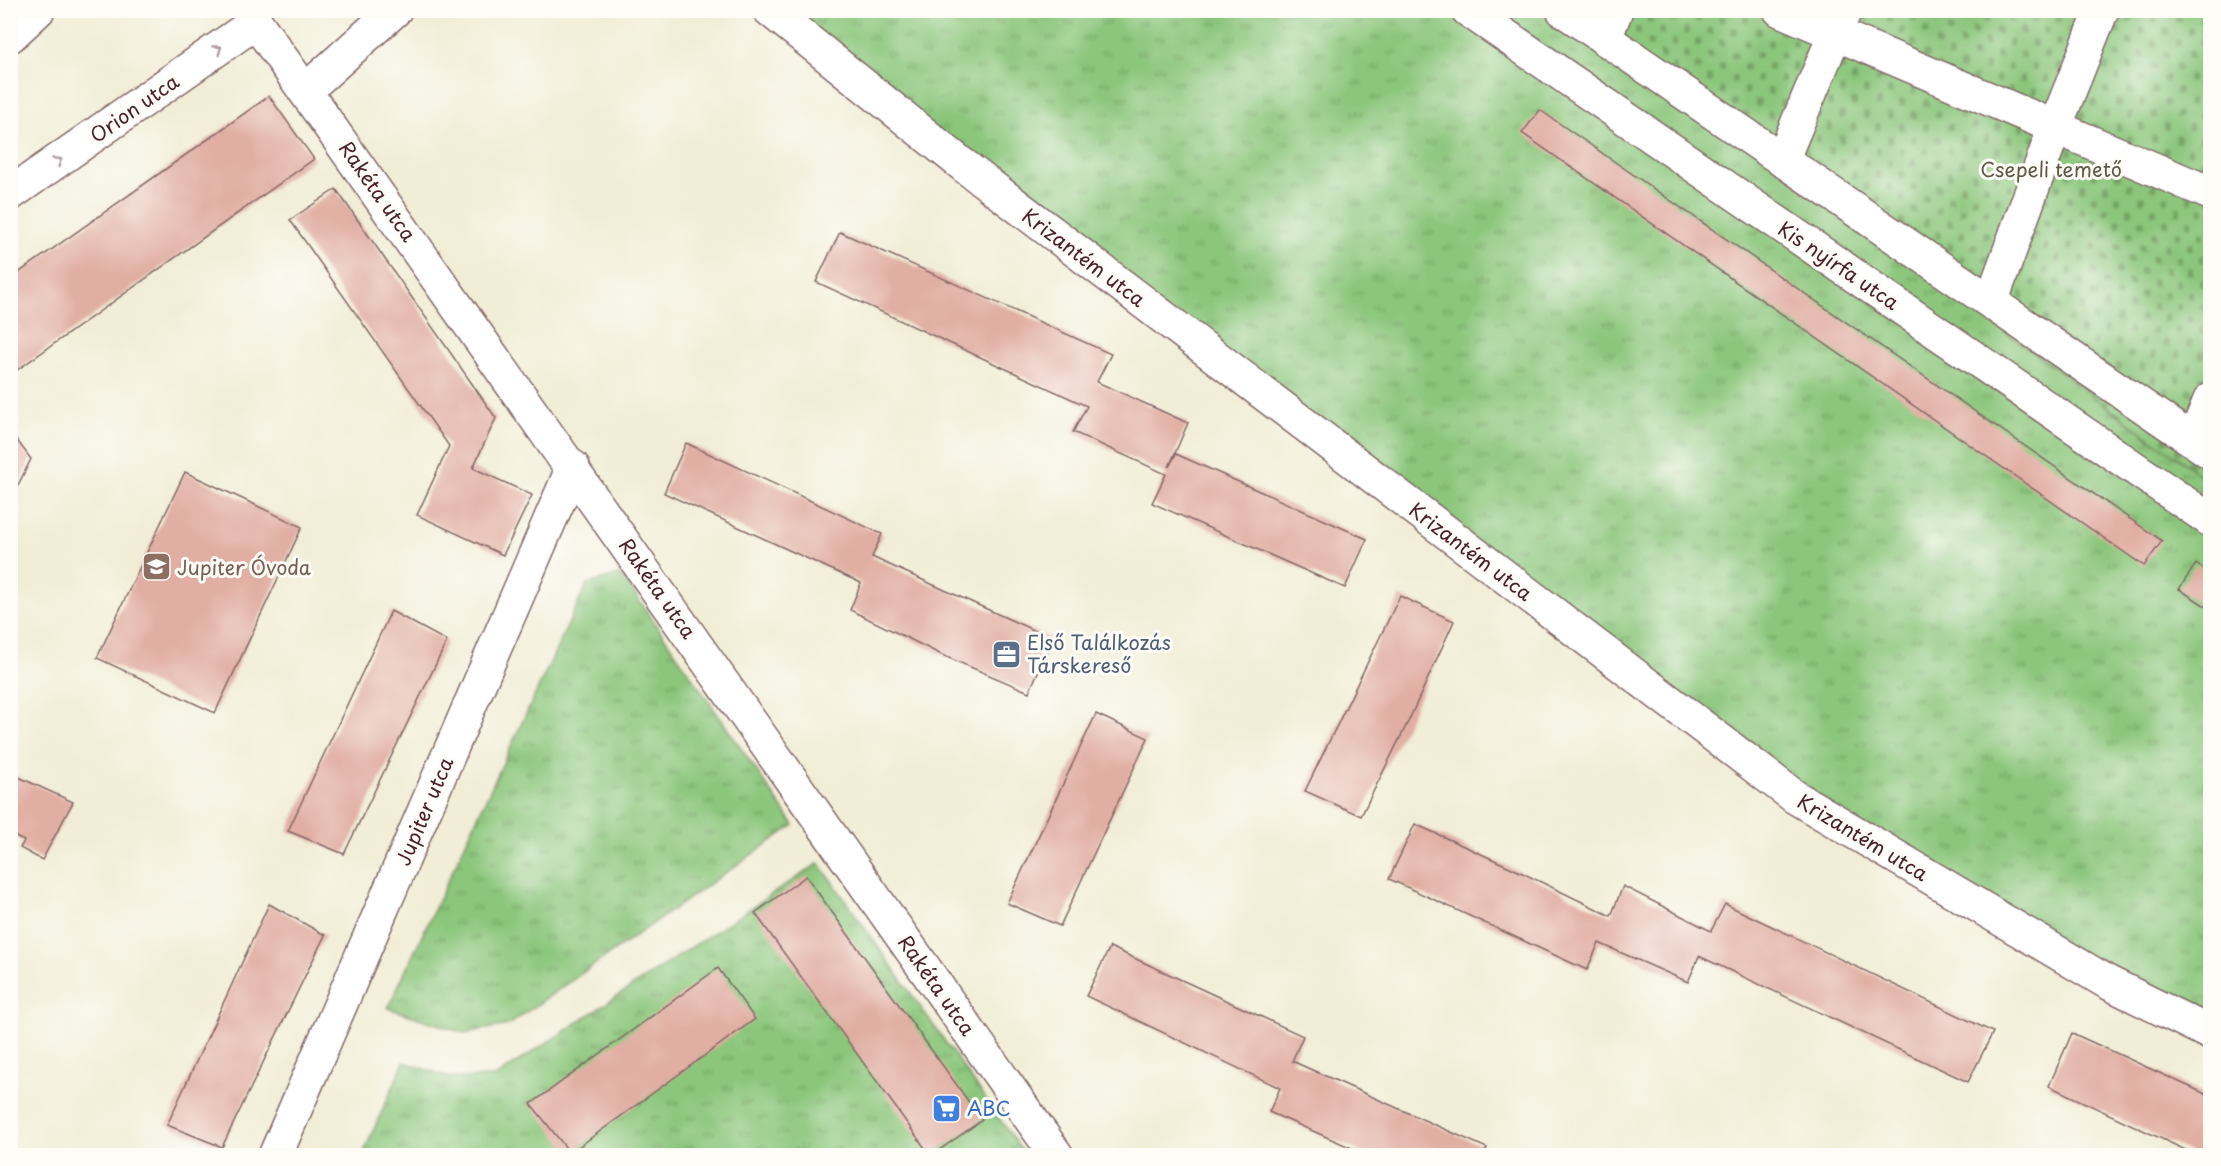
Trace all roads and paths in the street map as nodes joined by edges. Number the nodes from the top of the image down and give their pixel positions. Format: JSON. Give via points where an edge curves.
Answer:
{"nodes":[{"id":1,"x":38,"y":10,"type":"edge"},
{"id":2,"x":395,"y":10,"type":"edge"},
{"id":3,"x":770,"y":10,"type":"edge"},
{"id":4,"x":1468,"y":10,"type":"edge"},
{"id":5,"x":1563,"y":10,"type":"edge"},
{"id":6,"x":1780,"y":10,"type":"edge"},
{"id":7,"x":2102,"y":10,"type":"edge"},
{"id":8,"x":256,"y":21,"type":"joint"},
{"id":9,"x":1840,"y":22,"type":"edge"},
{"id":10,"x":1611,"y":25,"type":"edge"},
{"id":11,"x":10,"y":36,"type":"edge"},
{"id":12,"x":306,"y":90,"type":"junction"},
{"id":13,"x":2055,"y":127,"type":"junction"},
{"id":14,"x":1782,"y":160,"type":"junction"},
{"id":15,"x":2211,"y":192,"type":"edge"},
{"id":16,"x":10,"y":194,"type":"edge"},
{"id":17,"x":1991,"y":302,"type":"junction"},
{"id":18,"x":2211,"y":400,"type":"edge"},
{"id":19,"x":2202,"y":446,"type":"edge"},
{"id":20,"x":573,"y":467,"type":"junction"},
{"id":21,"x":2211,"y":520,"type":"edge"},
{"id":22,"x":2211,"y":1033,"type":"edge"},
{"id":23,"x":275,"y":1155,"type":"edge"},
{"id":24,"x":1058,"y":1155,"type":"edge"}],
"edges":[{"from":1,"to":11,"type":"street"},
{"from":2,"to":12,"type":"street"},
{"from":3,"to":22,"type":"street","name":"Krizantém utca","via":[[963,165],[1795,797],[2107,982]]},
{"from":4,"to":21,"type":"street","name":"Kis nyírfa utca"},
{"from":5,"to":10,"type":"street"},
{"from":6,"to":9,"type":"street"},
{"from":7,"to":13,"type":"street"},
{"from":8,"to":12,"type":"street","name":"Rakéta utca"},
{"from":16,"to":8,"type":"street","name":"Orion utca","one_way":true},
{"from":9,"to":13,"type":"street"},
{"from":9,"to":14,"type":"street"},
{"from":10,"to":14,"type":"street"},
{"from":12,"to":20,"type":"street","name":"Rakéta utca"},
{"from":13,"to":15,"type":"street"},
{"from":13,"to":17,"type":"street"},
{"from":14,"to":17,"type":"street"},
{"from":17,"to":19,"type":"street"},
{"from":18,"to":19,"type":"street"},
{"from":20,"to":23,"type":"street","name":"Jupiter utca"},
{"from":20,"to":24,"type":"street","name":"Rakéta utca"}]}
